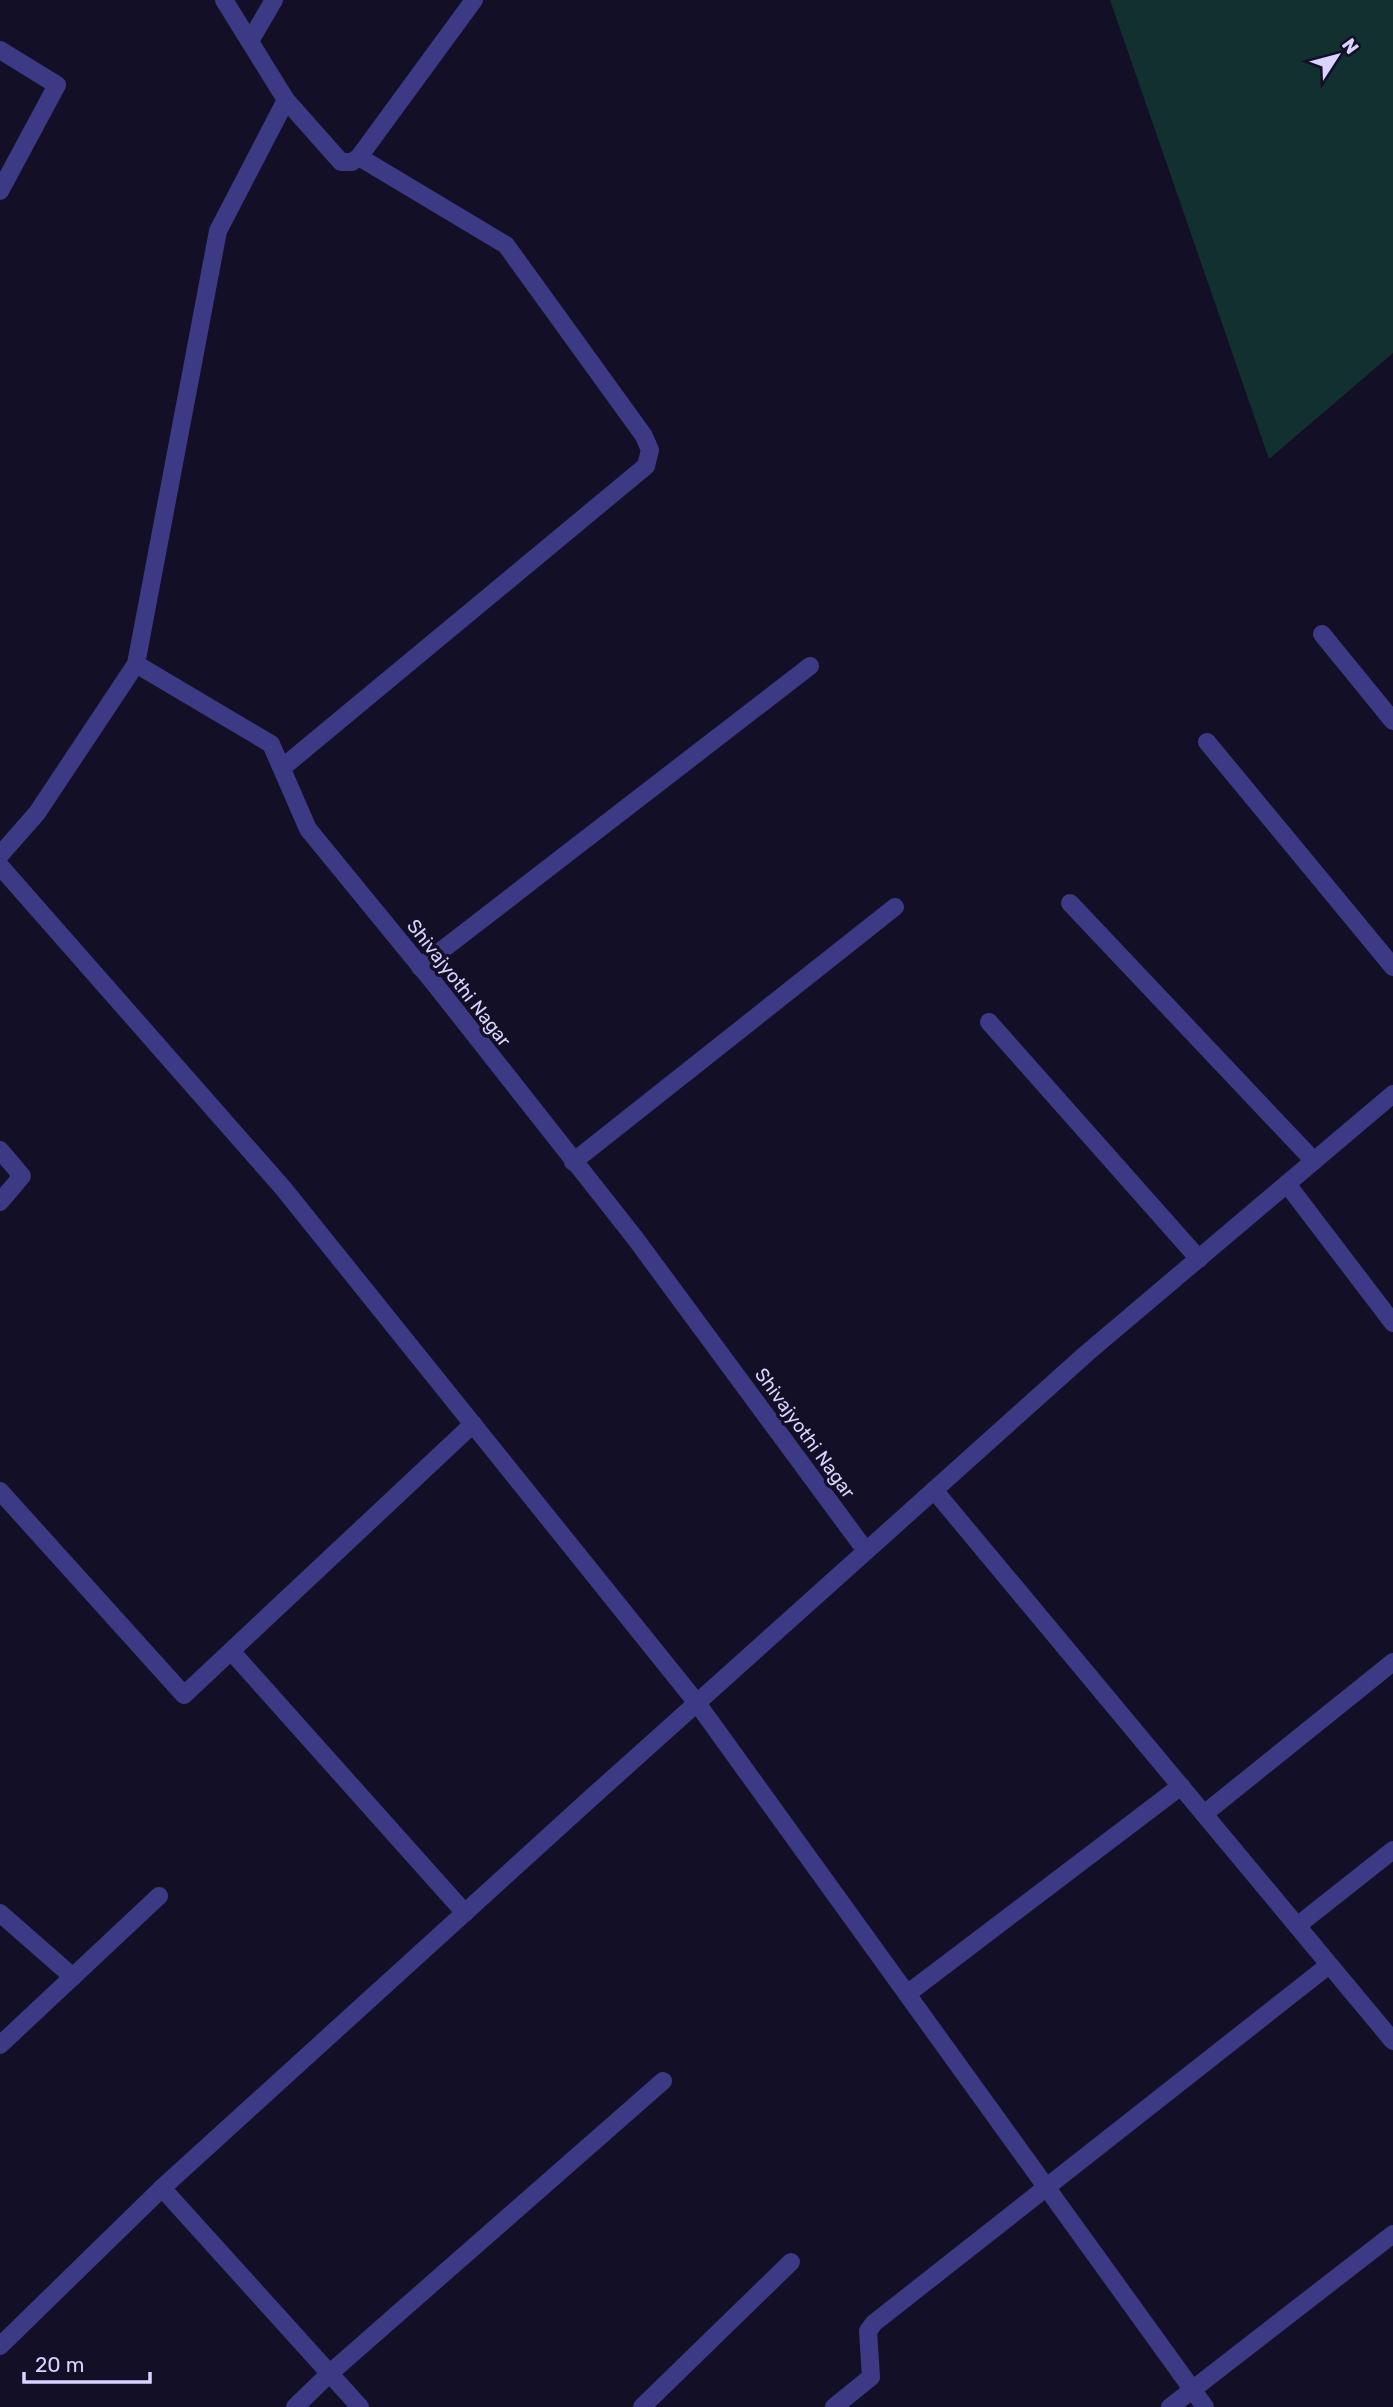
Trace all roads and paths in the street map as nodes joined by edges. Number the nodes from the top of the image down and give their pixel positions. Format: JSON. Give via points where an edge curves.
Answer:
{"nodes":[{"id":1,"x":224,"y":0,"type":"edge"},
{"id":2,"x":274,"y":0,"type":"edge"},
{"id":3,"x":474,"y":0,"type":"edge"},
{"id":4,"x":250,"y":41,"type":"junction"},
{"id":5,"x":0,"y":50,"type":"edge"},
{"id":6,"x":286,"y":100,"type":"junction"},
{"id":7,"x":359,"y":156,"type":"junction"},
{"id":8,"x":0,"y":191,"type":"edge"},
{"id":9,"x":1322,"y":635,"type":"dead end"},
{"id":10,"x":136,"y":664,"type":"junction"},
{"id":11,"x":810,"y":666,"type":"dead end"},
{"id":12,"x":1393,"y":721,"type":"edge"},
{"id":13,"x":1207,"y":742,"type":"dead end"},
{"id":14,"x":282,"y":768,"type":"junction"},
{"id":15,"x":0,"y":855,"type":"edge"},
{"id":16,"x":0,"y":866,"type":"edge"},
{"id":17,"x":1070,"y":903,"type":"dead end"},
{"id":18,"x":895,"y":907,"type":"dead end"},
{"id":19,"x":420,"y":967,"type":"junction"},
{"id":20,"x":1393,"y":967,"type":"edge"},
{"id":21,"x":989,"y":1022,"type":"dead end"},
{"id":22,"x":1393,"y":1094,"type":"edge"},
{"id":23,"x":0,"y":1150,"type":"edge"},
{"id":24,"x":1314,"y":1161,"type":"junction"},
{"id":25,"x":573,"y":1162,"type":"junction"},
{"id":26,"x":1287,"y":1184,"type":"junction"},
{"id":27,"x":0,"y":1202,"type":"edge"},
{"id":28,"x":1199,"y":1259,"type":"junction"},
{"id":29,"x":1393,"y":1323,"type":"edge"},
{"id":30,"x":473,"y":1424,"type":"junction"},
{"id":31,"x":934,"y":1490,"type":"junction"},
{"id":32,"x":0,"y":1491,"type":"edge"},
{"id":33,"x":866,"y":1551,"type":"junction"},
{"id":34,"x":231,"y":1651,"type":"junction"},
{"id":35,"x":1393,"y":1662,"type":"edge"},
{"id":36,"x":698,"y":1703,"type":"junction"},
{"id":37,"x":1181,"y":1786,"type":"junction"},
{"id":38,"x":1204,"y":1814,"type":"junction"},
{"id":39,"x":1393,"y":1850,"type":"edge"},
{"id":40,"x":159,"y":1896,"type":"dead end"},
{"id":41,"x":0,"y":1913,"type":"edge"},
{"id":42,"x":466,"y":1913,"type":"junction"},
{"id":43,"x":1297,"y":1926,"type":"junction"},
{"id":44,"x":1329,"y":1965,"type":"junction"},
{"id":45,"x":73,"y":1977,"type":"junction"},
{"id":46,"x":907,"y":1994,"type":"junction"},
{"id":47,"x":1393,"y":2041,"type":"edge"},
{"id":48,"x":0,"y":2045,"type":"edge"},
{"id":49,"x":663,"y":2081,"type":"dead end"},
{"id":50,"x":162,"y":2188,"type":"junction"},
{"id":51,"x":1047,"y":2188,"type":"junction"},
{"id":52,"x":1393,"y":2234,"type":"edge"},
{"id":53,"x":791,"y":2262,"type":"dead end"},
{"id":54,"x":0,"y":2346,"type":"edge"},
{"id":55,"x":328,"y":2374,"type":"junction"},
{"id":56,"x":1192,"y":2388,"type":"junction"},
{"id":57,"x":295,"y":2407,"type":"edge"},
{"id":58,"x":360,"y":2407,"type":"edge"},
{"id":59,"x":642,"y":2407,"type":"edge"},
{"id":60,"x":834,"y":2407,"type":"edge"},
{"id":61,"x":1170,"y":2407,"type":"edge"},
{"id":62,"x":1205,"y":2407,"type":"edge"}],
"edges":[{"from":1,"to":4,"type":"street"},
{"from":2,"to":4,"type":"street"},
{"from":3,"to":7,"type":"street"},
{"from":4,"to":6,"type":"street"},
{"from":5,"to":8,"type":"street","via":[[57,85]]},
{"from":6,"to":7,"type":"street","via":[[341,162]]},
{"from":6,"to":10,"type":"street","via":[[218,231]]},
{"from":7,"to":14,"type":"street","via":[[506,245],[650,450],[646,466]]},
{"from":9,"to":12,"type":"street"},
{"from":10,"to":14,"type":"street","name":"Shivajyothi Nagar","via":[[271,744]]},
{"from":10,"to":15,"type":"street","via":[[37,813]]},
{"from":11,"to":19,"type":"street"},
{"from":13,"to":20,"type":"street"},
{"from":14,"to":19,"type":"street","name":"Shivajyothi Nagar","via":[[308,830]]},
{"from":16,"to":30,"type":"street","via":[[283,1188]]},
{"from":17,"to":24,"type":"street"},
{"from":18,"to":25,"type":"street"},
{"from":19,"to":25,"type":"street","name":"Shivajyothi Nagar"},
{"from":21,"to":28,"type":"street"},
{"from":22,"to":24,"type":"street"},
{"from":23,"to":27,"type":"street","via":[[22,1176]]},
{"from":24,"to":26,"type":"street"},
{"from":25,"to":33,"type":"street","name":"Shivajyothi Nagar"},
{"from":26,"to":28,"type":"street"},
{"from":26,"to":29,"type":"street"},
{"from":28,"to":31,"type":"street"},
{"from":30,"to":34,"type":"street"},
{"from":30,"to":36,"type":"street"},
{"from":31,"to":33,"type":"street"},
{"from":31,"to":37,"type":"street"},
{"from":32,"to":34,"type":"street","via":[[184,1695]]},
{"from":33,"to":36,"type":"street"},
{"from":34,"to":42,"type":"street"},
{"from":35,"to":38,"type":"street"},
{"from":36,"to":42,"type":"street"},
{"from":36,"to":46,"type":"street"},
{"from":37,"to":38,"type":"street"},
{"from":37,"to":46,"type":"street"},
{"from":38,"to":43,"type":"street"},
{"from":39,"to":43,"type":"street"},
{"from":40,"to":45,"type":"street"},
{"from":41,"to":45,"type":"street"},
{"from":42,"to":50,"type":"street"},
{"from":43,"to":44,"type":"street"},
{"from":44,"to":47,"type":"street"},
{"from":44,"to":51,"type":"street"},
{"from":45,"to":48,"type":"street"},
{"from":46,"to":51,"type":"street"},
{"from":49,"to":55,"type":"street"},
{"from":50,"to":54,"type":"street"},
{"from":50,"to":55,"type":"street"},
{"from":51,"to":56,"type":"street"},
{"from":51,"to":60,"type":"street","via":[[874,2323],[868,2332],[870,2377]]},
{"from":52,"to":56,"type":"street"},
{"from":53,"to":59,"type":"street"},
{"from":55,"to":57,"type":"street"},
{"from":55,"to":58,"type":"street"},
{"from":56,"to":61,"type":"street"},
{"from":56,"to":62,"type":"street"}]}
